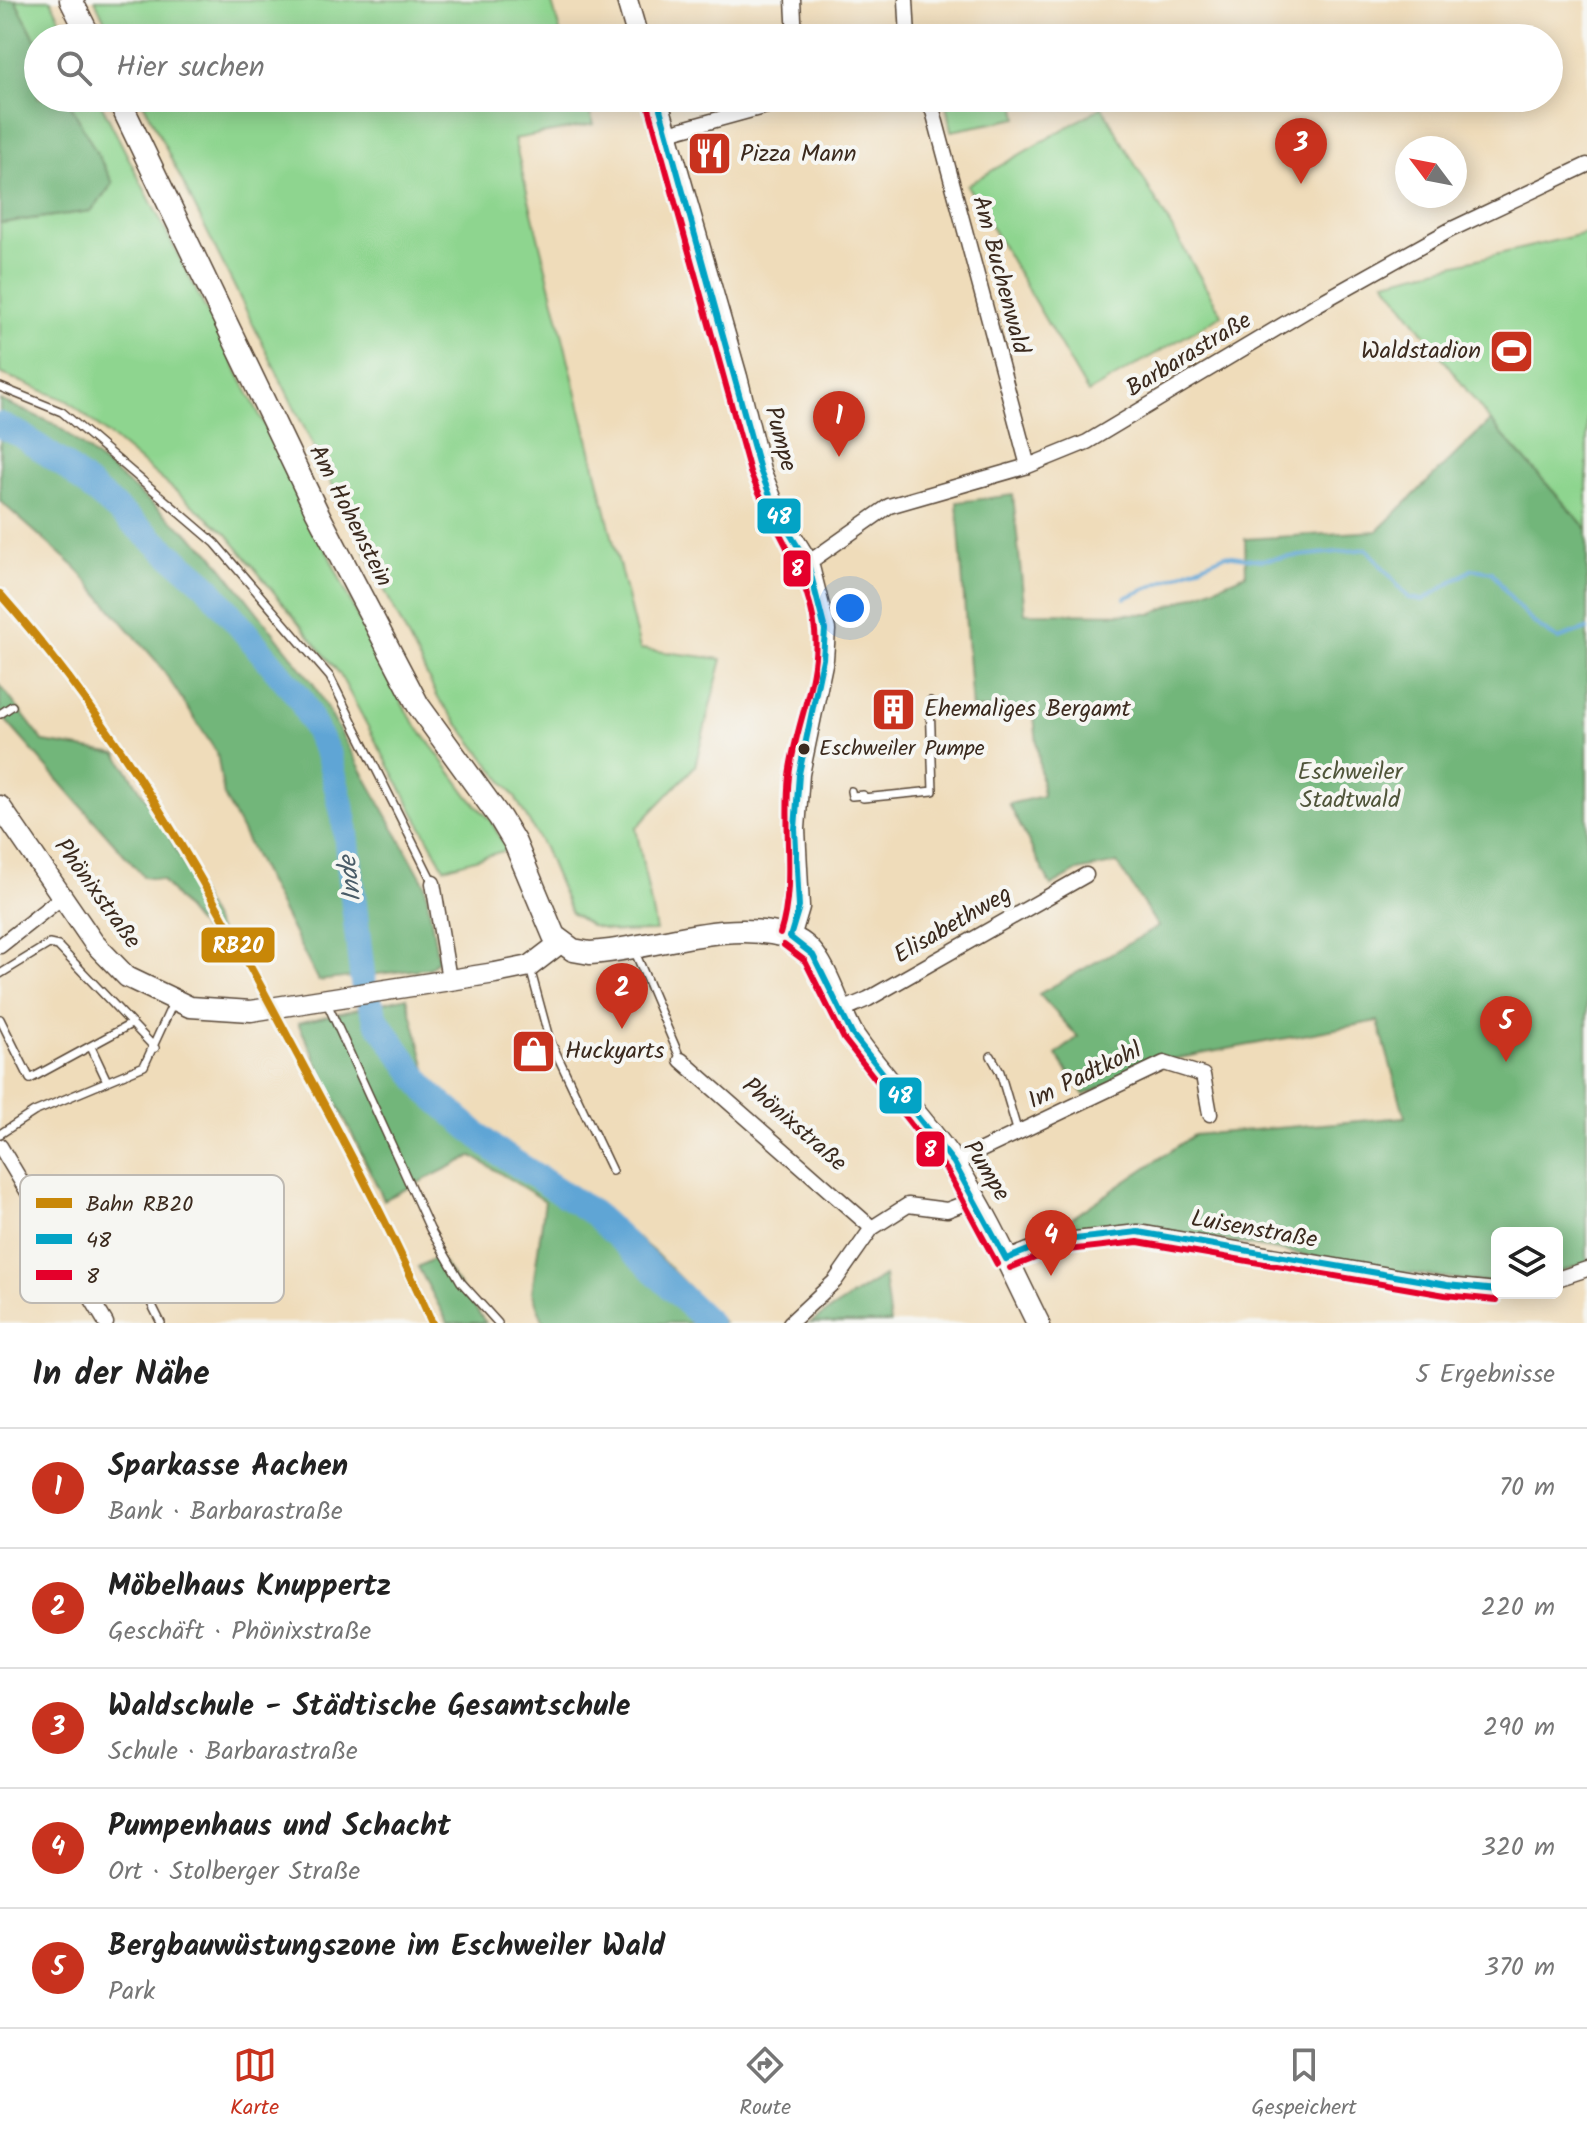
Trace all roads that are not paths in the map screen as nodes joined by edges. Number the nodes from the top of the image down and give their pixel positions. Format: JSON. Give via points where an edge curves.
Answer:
{"nodes":[{"id":1,"x":71,"y":0,"type":"edge"},
{"id":2,"x":627,"y":0,"type":"edge"},
{"id":3,"x":793,"y":0,"type":"edge"},
{"id":4,"x":906,"y":0,"type":"edge"},
{"id":5,"x":83,"y":24,"type":"edge"},
{"id":6,"x":634,"y":24,"type":"edge"},
{"id":7,"x":794,"y":24,"type":"edge"},
{"id":8,"x":907,"y":24,"type":"edge"},
{"id":9,"x":125,"y":112,"type":"edge"},
{"id":10,"x":661,"y":112,"type":"edge"},
{"id":11,"x":745,"y":112,"type":"edge"},
{"id":12,"x":933,"y":112,"type":"edge"},
{"id":13,"x":668,"y":133,"type":"junction"},
{"id":14,"x":1587,"y":165,"type":"edge"},
{"id":15,"x":0,"y":387,"type":"edge"},
{"id":16,"x":1028,"y":466,"type":"junction"},
{"id":17,"x":808,"y":563,"type":"junction"},
{"id":18,"x":930,"y":701,"type":"dead end"},
{"id":19,"x":12,"y":706,"type":"dead end"},
{"id":20,"x":0,"y":714,"type":"edge"},
{"id":21,"x":851,"y":791,"type":"dead end"},
{"id":22,"x":0,"y":806,"type":"edge"},
{"id":23,"x":1086,"y":875,"type":"dead end"},
{"id":24,"x":433,"y":883,"type":"joint"},
{"id":25,"x":62,"y":897,"type":"junction"},
{"id":26,"x":790,"y":937,"type":"junction"},
{"id":27,"x":560,"y":943,"type":"junction"},
{"id":28,"x":0,"y":946,"type":"edge"},
{"id":29,"x":634,"y":948,"type":"junction"},
{"id":30,"x":530,"y":966,"type":"junction"},
{"id":31,"x":0,"y":974,"type":"edge"},
{"id":32,"x":449,"y":979,"type":"junction"},
{"id":33,"x":333,"y":997,"type":"junction"},
{"id":34,"x":174,"y":1001,"type":"junction"},
{"id":35,"x":840,"y":1011,"type":"junction"},
{"id":36,"x":0,"y":1019,"type":"edge"},
{"id":37,"x":131,"y":1024,"type":"junction"},
{"id":38,"x":91,"y":1047,"type":"junction"},
{"id":39,"x":155,"y":1048,"type":"junction"},
{"id":40,"x":991,"y":1056,"type":"dead end"},
{"id":41,"x":681,"y":1060,"type":"joint"},
{"id":42,"x":107,"y":1081,"type":"junction"},
{"id":43,"x":1210,"y":1114,"type":"dead end"},
{"id":44,"x":1018,"y":1133,"type":"junction"},
{"id":45,"x":0,"y":1134,"type":"edge"},
{"id":46,"x":0,"y":1146,"type":"edge"},
{"id":47,"x":954,"y":1163,"type":"junction"},
{"id":48,"x":612,"y":1171,"type":"dead end"},
{"id":49,"x":20,"y":1179,"type":"edge"},
{"id":50,"x":976,"y":1199,"type":"junction"},
{"id":51,"x":872,"y":1228,"type":"junction"},
{"id":52,"x":1006,"y":1259,"type":"junction"},
{"id":53,"x":1587,"y":1269,"type":"edge"},
{"id":54,"x":1563,"y":1277,"type":"edge"},
{"id":55,"x":1491,"y":1289,"type":"edge"},
{"id":56,"x":94,"y":1303,"type":"edge"},
{"id":57,"x":151,"y":1303,"type":"edge"},
{"id":58,"x":106,"y":1323,"type":"edge"},
{"id":59,"x":161,"y":1323,"type":"edge"},
{"id":60,"x":498,"y":1323,"type":"edge"},
{"id":61,"x":790,"y":1323,"type":"edge"},
{"id":62,"x":1038,"y":1323,"type":"edge"}],
"edges":[{"from":1,"to":5,"type":"main road"},
{"from":2,"to":6,"type":"main road"},
{"from":3,"to":7,"type":"street"},
{"from":4,"to":8,"type":"street"},
{"from":9,"to":27,"type":"main road","name":"Am Hohenstein","via":[[317,512],[418,705],[515,843]]},
{"from":10,"to":13,"type":"main road","name":"Pumpe"},
{"from":11,"to":13,"type":"street"},
{"from":12,"to":16,"type":"street","name":"Am Buchenwald"},
{"from":13,"to":17,"type":"main road","name":"Pumpe","via":[[760,470],[777,513]]},
{"from":14,"to":16,"type":"street","name":"Barbarastraße","via":[[1450,230],[1087,442]]},
{"from":15,"to":24,"type":"lane","via":[[62,412],[215,543],[330,677]]},
{"from":16,"to":17,"type":"street","name":"Barbarastraße","via":[[889,506]]},
{"from":17,"to":26,"type":"main road","name":"Pumpe","via":[[825,630],[799,774],[799,907]]},
{"from":18,"to":21,"type":"lane","via":[[933,791],[863,798]]},
{"from":19,"to":20,"type":"lane"},
{"from":22,"to":25,"type":"main road","name":"Phönixstraße"},
{"from":23,"to":35,"type":"street","name":"Elisabethweg"},
{"from":24,"to":32,"type":"street"},
{"from":25,"to":28,"type":"street"},
{"from":25,"to":34,"type":"main road","name":"Phönixstraße","via":[[94,943],[127,977]]},
{"from":26,"to":29,"type":"main road","via":[[702,934]]},
{"from":26,"to":35,"type":"main road","name":"Pumpe","via":[[813,955]]},
{"from":27,"to":29,"type":"main road","via":[[590,953]]},
{"from":27,"to":30,"type":"main road","name":"Phönixstraße"},
{"from":29,"to":41,"type":"lane"},
{"from":30,"to":32,"type":"main road","name":"Phönixstraße"},
{"from":30,"to":48,"type":"lane","via":[[549,1038]]},
{"from":31,"to":37,"type":"lane","via":[[49,944],[58,946]]},
{"from":32,"to":33,"type":"main road","name":"Phönixstraße"},
{"from":33,"to":34,"type":"main road","name":"Phönixstraße","via":[[251,1011]]},
{"from":33,"to":60,"type":"lane","via":[[430,1229],[461,1282]]},
{"from":34,"to":39,"type":"lane"},
{"from":35,"to":47,"type":"main road","name":"Pumpe","via":[[873,1063]]},
{"from":36,"to":38,"type":"lane","via":[[30,1079]]},
{"from":37,"to":38,"type":"lane"},
{"from":37,"to":39,"type":"lane"},
{"from":38,"to":42,"type":"lane"},
{"from":39,"to":42,"type":"lane","via":[[144,1066]]},
{"from":40,"to":44,"type":"lane"},
{"from":41,"to":51,"type":"street","name":"Phönixstraße"},
{"from":42,"to":45,"type":"lane","via":[[34,1112]]},
{"from":43,"to":44,"type":"street","name":"Im Padtkohl","via":[[1203,1075],[1164,1063]]},
{"from":44,"to":47,"type":"street","name":"Im Padtkohl"},
{"from":46,"to":49,"type":"street"},
{"from":47,"to":50,"type":"main road","name":"Pumpe"},
{"from":50,"to":51,"type":"street","via":[[947,1210],[908,1205]]},
{"from":50,"to":52,"type":"main road","name":"Pumpe"},
{"from":51,"to":61,"type":"street","via":[[835,1281]]},
{"from":52,"to":55,"type":"street","name":"Luisenstraße","via":[[1048,1242],[1138,1232]]},
{"from":52,"to":62,"type":"main road","name":"Pumpe"},
{"from":53,"to":54,"type":"street"},
{"from":56,"to":58,"type":"street"},
{"from":57,"to":59,"type":"lane"}]}
